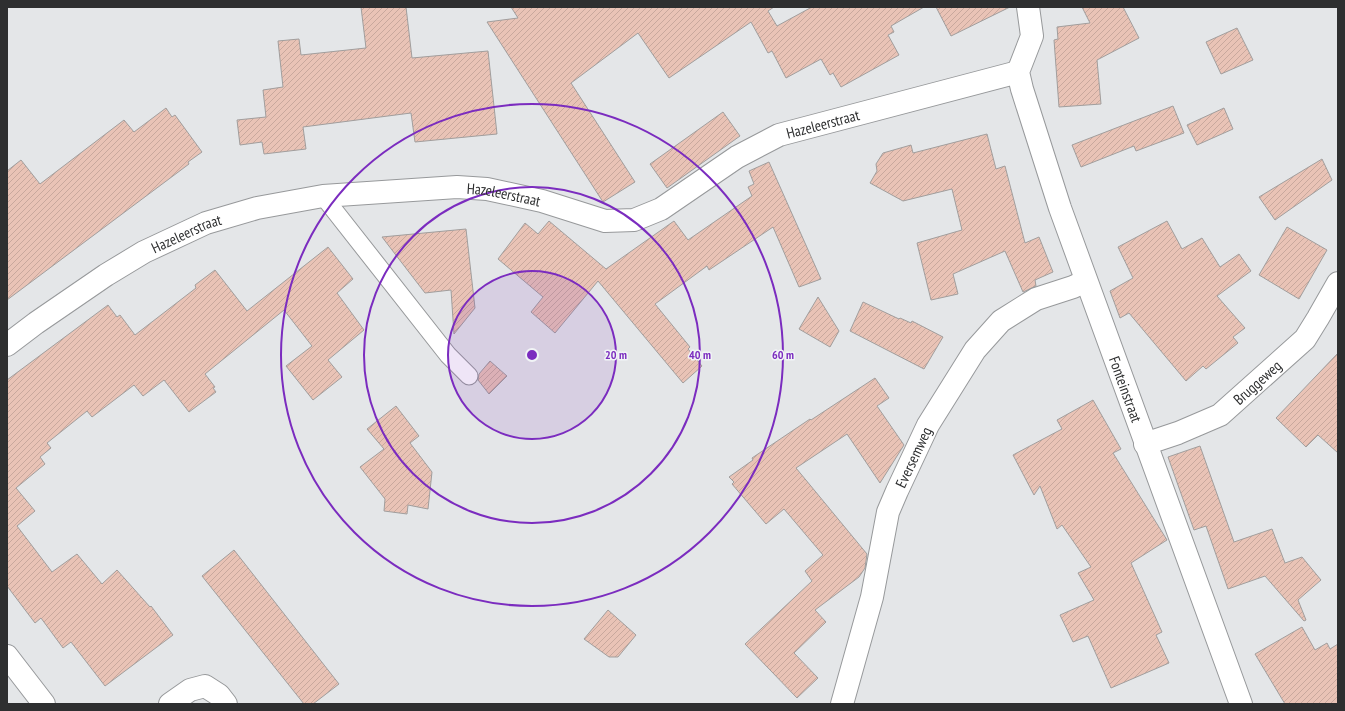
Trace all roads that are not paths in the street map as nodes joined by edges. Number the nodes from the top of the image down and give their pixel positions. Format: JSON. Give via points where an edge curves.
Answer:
{"nodes":[{"id":1,"x":1028,"y":7,"type":"edge"},
{"id":2,"x":1012,"y":74,"type":"junction"},
{"id":3,"x":323,"y":196,"type":"junction"},
{"id":4,"x":1086,"y":281,"type":"junction"},
{"id":5,"x":1338,"y":283,"type":"edge"},
{"id":6,"x":7,"y":345,"type":"edge"},
{"id":7,"x":469,"y":376,"type":"dead end"},
{"id":8,"x":1145,"y":444,"type":"junction"},
{"id":9,"x":7,"y":656,"type":"edge"},
{"id":10,"x":44,"y":704,"type":"edge"},
{"id":11,"x":170,"y":704,"type":"edge"},
{"id":12,"x":226,"y":704,"type":"edge"},
{"id":13,"x":842,"y":704,"type":"edge"},
{"id":14,"x":1241,"y":704,"type":"edge"}],
"edges":[{"from":1,"to":2,"type":"street","via":[[1032,36]]},
{"from":2,"to":3,"type":"street","name":"Hazeleerstraat","via":[[779,135],[737,157],[661,209],[634,220],[605,221],[542,201],[487,189],[457,187]]},
{"from":2,"to":4,"type":"street","name":"Fonteinstraat"},
{"from":3,"to":6,"type":"street","name":"Hazeleerstraat","via":[[257,208],[206,223],[144,252],[106,275]]},
{"from":3,"to":7,"type":"lane","via":[[448,354]]},
{"from":4,"to":8,"type":"street","name":"Fonteinstraat"},
{"from":4,"to":13,"type":"street","name":"Eversemweg","via":[[1036,299],[1001,321],[975,350],[928,425],[888,512],[872,597]]},
{"from":5,"to":8,"type":"street","name":"Bruggeweg","via":[[1305,339],[1220,415]]},
{"from":8,"to":14,"type":"street","name":"Fonteinstraat"},
{"from":9,"to":10,"type":"street"},
{"from":11,"to":12,"type":"street","via":[[190,690],[205,686],[219,695]]}]}
